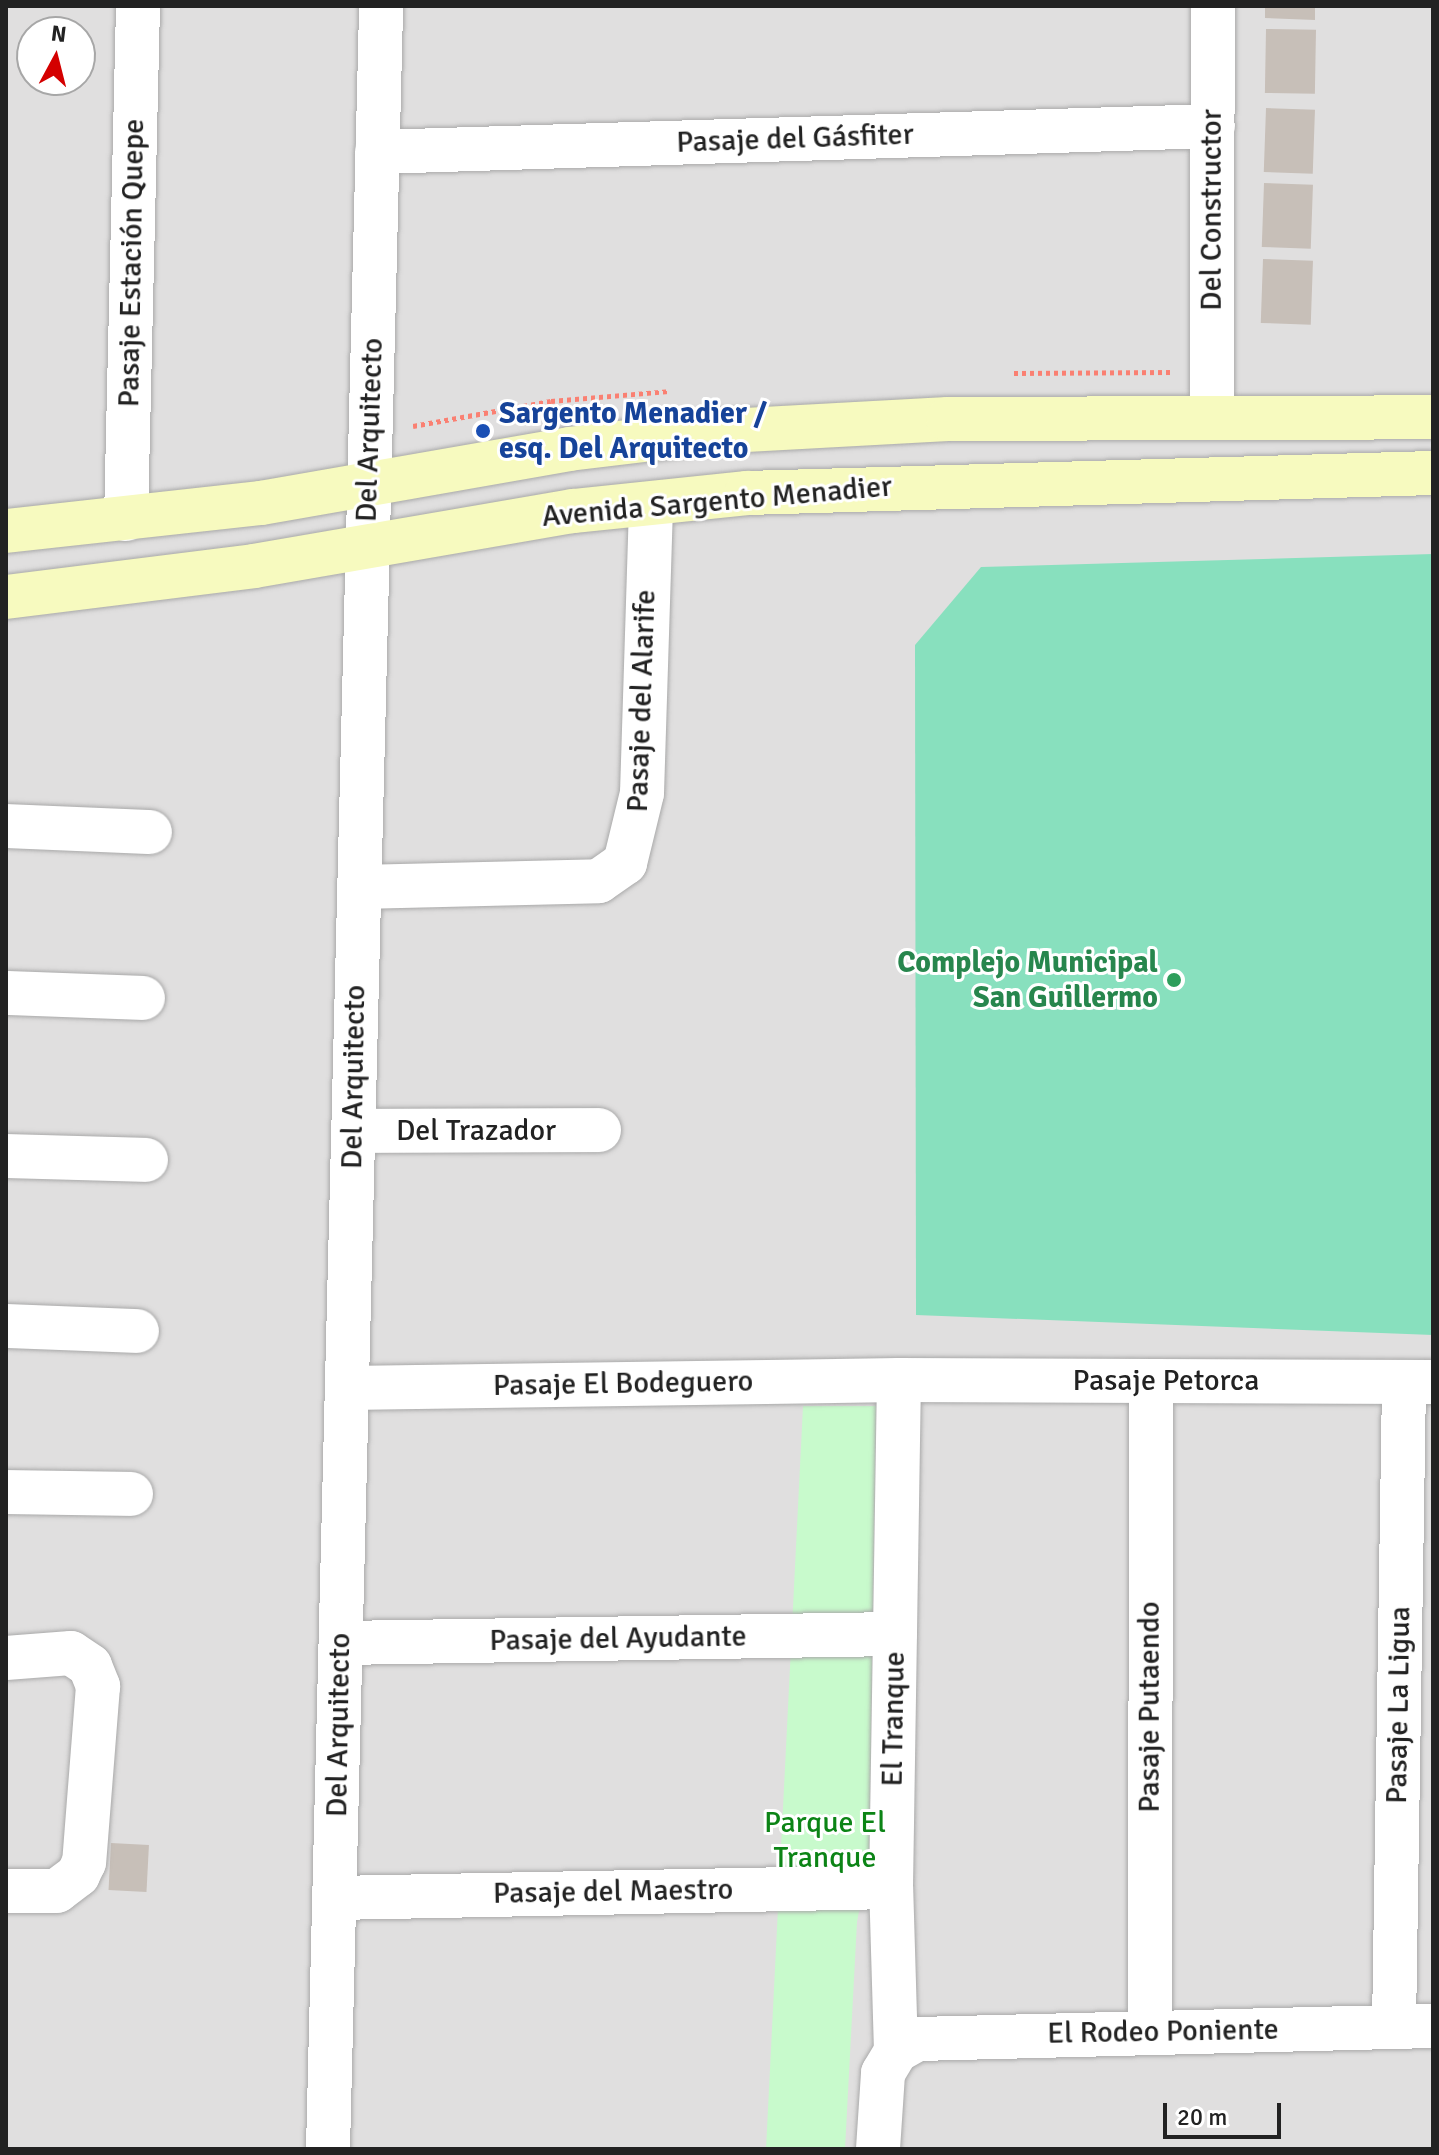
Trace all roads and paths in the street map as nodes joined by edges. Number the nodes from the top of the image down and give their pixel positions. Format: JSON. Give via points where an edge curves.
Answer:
{"nodes":[{"id":1,"x":138,"y":6,"type":"edge"},
{"id":2,"x":381,"y":6,"type":"edge"},
{"id":3,"x":1213,"y":6,"type":"edge"},
{"id":4,"x":1213,"y":126,"type":"junction"},
{"id":5,"x":377,"y":152,"type":"junction"},
{"id":6,"x":1212,"y":414,"type":"junction"},
{"id":7,"x":1433,"y":417,"type":"edge"},
{"id":8,"x":1433,"y":473,"type":"edge"},
{"id":9,"x":369,"y":483,"type":"junction"},
{"id":10,"x":651,"y":504,"type":"junction"},
{"id":11,"x":126,"y":519,"type":"junction"},
{"id":12,"x":6,"y":531,"type":"edge"},
{"id":13,"x":367,"y":546,"type":"junction"},
{"id":14,"x":6,"y":597,"type":"edge"},
{"id":15,"x":6,"y":826,"type":"edge"},
{"id":16,"x":150,"y":832,"type":"dead end"},
{"id":17,"x":359,"y":887,"type":"junction"},
{"id":18,"x":6,"y":993,"type":"edge"},
{"id":19,"x":143,"y":998,"type":"dead end"},
{"id":20,"x":599,"y":1130,"type":"dead end"},
{"id":21,"x":353,"y":1131,"type":"junction"},
{"id":22,"x":6,"y":1156,"type":"edge"},
{"id":23,"x":146,"y":1160,"type":"dead end"},
{"id":24,"x":6,"y":1326,"type":"edge"},
{"id":25,"x":137,"y":1331,"type":"dead end"},
{"id":26,"x":899,"y":1380,"type":"junction"},
{"id":27,"x":1151,"y":1381,"type":"junction"},
{"id":28,"x":1418,"y":1382,"type":"edge"},
{"id":29,"x":347,"y":1388,"type":"junction"},
{"id":30,"x":6,"y":1492,"type":"edge"},
{"id":31,"x":131,"y":1494,"type":"dead end"},
{"id":32,"x":895,"y":1634,"type":"junction"},
{"id":33,"x":341,"y":1643,"type":"junction"},
{"id":34,"x":1416,"y":1651,"type":"edge"},
{"id":35,"x":6,"y":1658,"type":"edge"},
{"id":36,"x":891,"y":1887,"type":"junction"},
{"id":37,"x":6,"y":1891,"type":"edge"},
{"id":38,"x":335,"y":1898,"type":"junction"},
{"id":39,"x":1413,"y":2026,"type":"edge"},
{"id":40,"x":1150,"y":2032,"type":"junction"},
{"id":41,"x":896,"y":2051,"type":"junction"},
{"id":42,"x":328,"y":2149,"type":"edge"},
{"id":43,"x":878,"y":2149,"type":"edge"}],
"edges":[{"from":1,"to":11,"type":"street","name":"Pasaje Estación Quepe"},
{"from":2,"to":5,"type":"street","name":"Del Arquitecto"},
{"from":3,"to":4,"type":"street","name":"Del Constructor"},
{"from":4,"to":5,"type":"street","name":"Pasaje del Gásfiter"},
{"from":4,"to":6,"type":"street","name":"Del Constructor"},
{"from":5,"to":9,"type":"street","name":"Del Arquitecto"},
{"from":6,"to":7,"type":"street","name":"Avenida Sargento Menadier"},
{"from":6,"to":9,"type":"street","name":"Avenida Sargento Menadier","via":[[948,419],[709,432]]},
{"from":8,"to":10,"type":"street","name":"Avenida Sargento Menadier","via":[[845,489]]},
{"from":9,"to":11,"type":"street","name":"Avenida Sargento Menadier"},
{"from":9,"to":13,"type":"street","name":"Del Arquitecto"},
{"from":10,"to":13,"type":"street","name":"Avenida Sargento Menadier","via":[[506,521]]},
{"from":10,"to":17,"type":"street","name":"Pasaje del Alarife","via":[[642,793],[625,863],[599,881]]},
{"from":11,"to":12,"type":"street","name":"Avenida Sargento Menadier"},
{"from":13,"to":14,"type":"street","name":"Avenida Sargento Menadier"},
{"from":13,"to":17,"type":"street","name":"Del Arquitecto"},
{"from":15,"to":16,"type":"street"},
{"from":17,"to":21,"type":"street","name":"Del Arquitecto"},
{"from":18,"to":19,"type":"street"},
{"from":20,"to":21,"type":"street","name":"Del Trazador"},
{"from":21,"to":29,"type":"street","name":"Del Arquitecto"},
{"from":22,"to":23,"type":"street"},
{"from":24,"to":25,"type":"street"},
{"from":26,"to":27,"type":"street","name":"Pasaje Petorca"},
{"from":26,"to":29,"type":"street","name":"Pasaje El Bodeguero"},
{"from":26,"to":32,"type":"street","name":"El Tranque"},
{"from":27,"to":28,"type":"street","name":"Pasaje Petorca"},
{"from":27,"to":40,"type":"street","name":"Pasaje Putaendo"},
{"from":28,"to":34,"type":"street","name":"Pasaje La Ligua"},
{"from":29,"to":33,"type":"street","name":"Del Arquitecto"},
{"from":30,"to":31,"type":"street"},
{"from":32,"to":33,"type":"street","name":"Pasaje del Ayudante"},
{"from":32,"to":36,"type":"street","name":"El Tranque"},
{"from":33,"to":38,"type":"street","name":"Del Arquitecto"},
{"from":34,"to":39,"type":"street","name":"Pasaje La Ligua"},
{"from":35,"to":37,"type":"street","via":[[71,1653],[90,1666],[98,1686],[84,1862],[78,1875],[57,1891]]},
{"from":36,"to":38,"type":"street","name":"Pasaje del Maestro"},
{"from":36,"to":41,"type":"street","name":"El Tranque"},
{"from":38,"to":42,"type":"street","name":"Del Arquitecto"},
{"from":39,"to":40,"type":"street","name":"El Rodeo Poniente"},
{"from":40,"to":41,"type":"street","name":"El Rodeo Poniente","via":[[930,2037]]},
{"from":41,"to":43,"type":"street","name":"El Tranque","via":[[883,2073]]}]}
